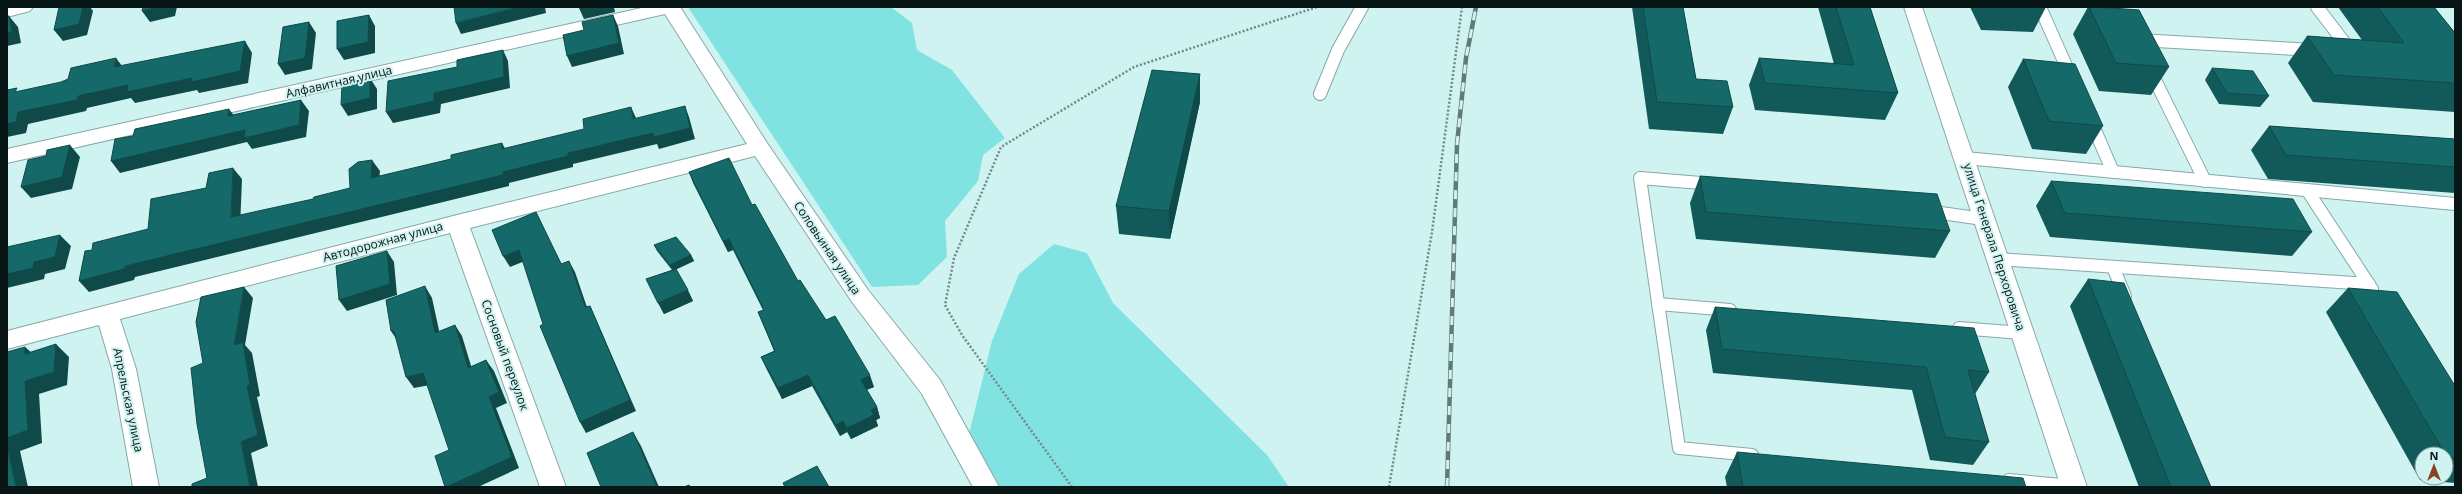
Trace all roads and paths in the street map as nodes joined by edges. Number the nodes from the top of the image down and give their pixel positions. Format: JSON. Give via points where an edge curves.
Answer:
{"nodes":[{"id":1,"x":24,"y":7,"type":"edge"},
{"id":2,"x":670,"y":7,"type":"edge"},
{"id":3,"x":1317,"y":7,"type":"edge"},
{"id":4,"x":1362,"y":7,"type":"edge"},
{"id":5,"x":1462,"y":7,"type":"edge"},
{"id":6,"x":1913,"y":7,"type":"edge"},
{"id":7,"x":2040,"y":7,"type":"edge"},
{"id":8,"x":2317,"y":7,"type":"edge"},
{"id":9,"x":7,"y":10,"type":"edge"},
{"id":10,"x":2075,"y":86,"type":"edge"},
{"id":11,"x":1320,"y":94,"type":"dead end"},
{"id":12,"x":2084,"y":107,"type":"edge"},
{"id":13,"x":760,"y":148,"type":"junction"},
{"id":14,"x":7,"y":156,"type":"edge"},
{"id":15,"x":1965,"y":158,"type":"junction"},
{"id":16,"x":2113,"y":172,"type":"junction"},
{"id":17,"x":2205,"y":180,"type":"junction"},
{"id":18,"x":1724,"y":185,"type":"edge"},
{"id":19,"x":2306,"y":190,"type":"junction"},
{"id":20,"x":2455,"y":204,"type":"edge"},
{"id":21,"x":1916,"y":210,"type":"edge"},
{"id":22,"x":1983,"y":218,"type":"junction"},
{"id":23,"x":457,"y":223,"type":"junction"},
{"id":24,"x":1997,"y":259,"type":"junction"},
{"id":25,"x":2113,"y":267,"type":"junction"},
{"id":26,"x":2370,"y":284,"type":"junction"},
{"id":27,"x":2378,"y":297,"type":"edge"},
{"id":28,"x":1658,"y":304,"type":"junction"},
{"id":29,"x":1745,"y":311,"type":"edge"},
{"id":30,"x":2132,"y":311,"type":"edge"},
{"id":31,"x":107,"y":314,"type":"junction"},
{"id":32,"x":1943,"y":326,"type":"edge"},
{"id":33,"x":2022,"y":333,"type":"junction"},
{"id":34,"x":7,"y":340,"type":"edge"},
{"id":35,"x":1766,"y":456,"type":"edge"},
{"id":36,"x":1994,"y":479,"type":"edge"},
{"id":37,"x":146,"y":487,"type":"edge"},
{"id":38,"x":553,"y":487,"type":"edge"},
{"id":39,"x":986,"y":487,"type":"edge"},
{"id":40,"x":1072,"y":487,"type":"edge"},
{"id":41,"x":1389,"y":487,"type":"edge"},
{"id":42,"x":2073,"y":487,"type":"edge"}],
"edges":[{"from":1,"to":9,"type":"street"},
{"from":2,"to":13,"type":"street","name":"Соловьиная улица"},
{"from":2,"to":14,"type":"street","name":"Алфавитная улица"},
{"from":3,"to":40,"type":"path","via":[[1134,67],[1001,147],[954,258],[945,305],[962,335]]},
{"from":4,"to":11,"type":"lane","via":[[1338,50]]},
{"from":5,"to":41,"type":"path","via":[[1432,232]]},
{"from":6,"to":15,"type":"street","name":"улица Генерала Перхоровича"},
{"from":7,"to":10,"type":"lane"},
{"from":8,"to":17,"type":"lane","via":[[2352,52],[2136,40]]},
{"from":12,"to":16,"type":"lane"},
{"from":13,"to":23,"type":"street","name":"Автодорожная улица"},
{"from":13,"to":39,"type":"street","name":"Соловьиная улица","via":[[860,296],[930,388]]},
{"from":15,"to":16,"type":"lane"},
{"from":15,"to":22,"type":"street","name":"улица Генерала Перхоровича"},
{"from":16,"to":17,"type":"lane"},
{"from":17,"to":19,"type":"lane"},
{"from":18,"to":28,"type":"lane","via":[[1640,178]]},
{"from":19,"to":20,"type":"lane"},
{"from":19,"to":26,"type":"lane"},
{"from":21,"to":22,"type":"lane"},
{"from":22,"to":24,"type":"street","name":"улица Генерала Перхоровича"},
{"from":23,"to":31,"type":"street","name":"Автодорожная улица"},
{"from":23,"to":38,"type":"street","name":"Сосновый переулок"},
{"from":24,"to":25,"type":"lane"},
{"from":24,"to":33,"type":"street","name":"улица Генерала Перхоровича"},
{"from":25,"to":26,"type":"lane"},
{"from":25,"to":30,"type":"lane"},
{"from":26,"to":27,"type":"lane"},
{"from":28,"to":29,"type":"lane"},
{"from":28,"to":35,"type":"lane","via":[[1679,448]]},
{"from":31,"to":34,"type":"street","name":"Автодорожная улица"},
{"from":31,"to":37,"type":"street","name":"Апрельская улица","via":[[124,369]]},
{"from":32,"to":33,"type":"lane"},
{"from":33,"to":42,"type":"street","name":"улица Генерала Перхоровича"},
{"from":36,"to":42,"type":"lane"}]}
